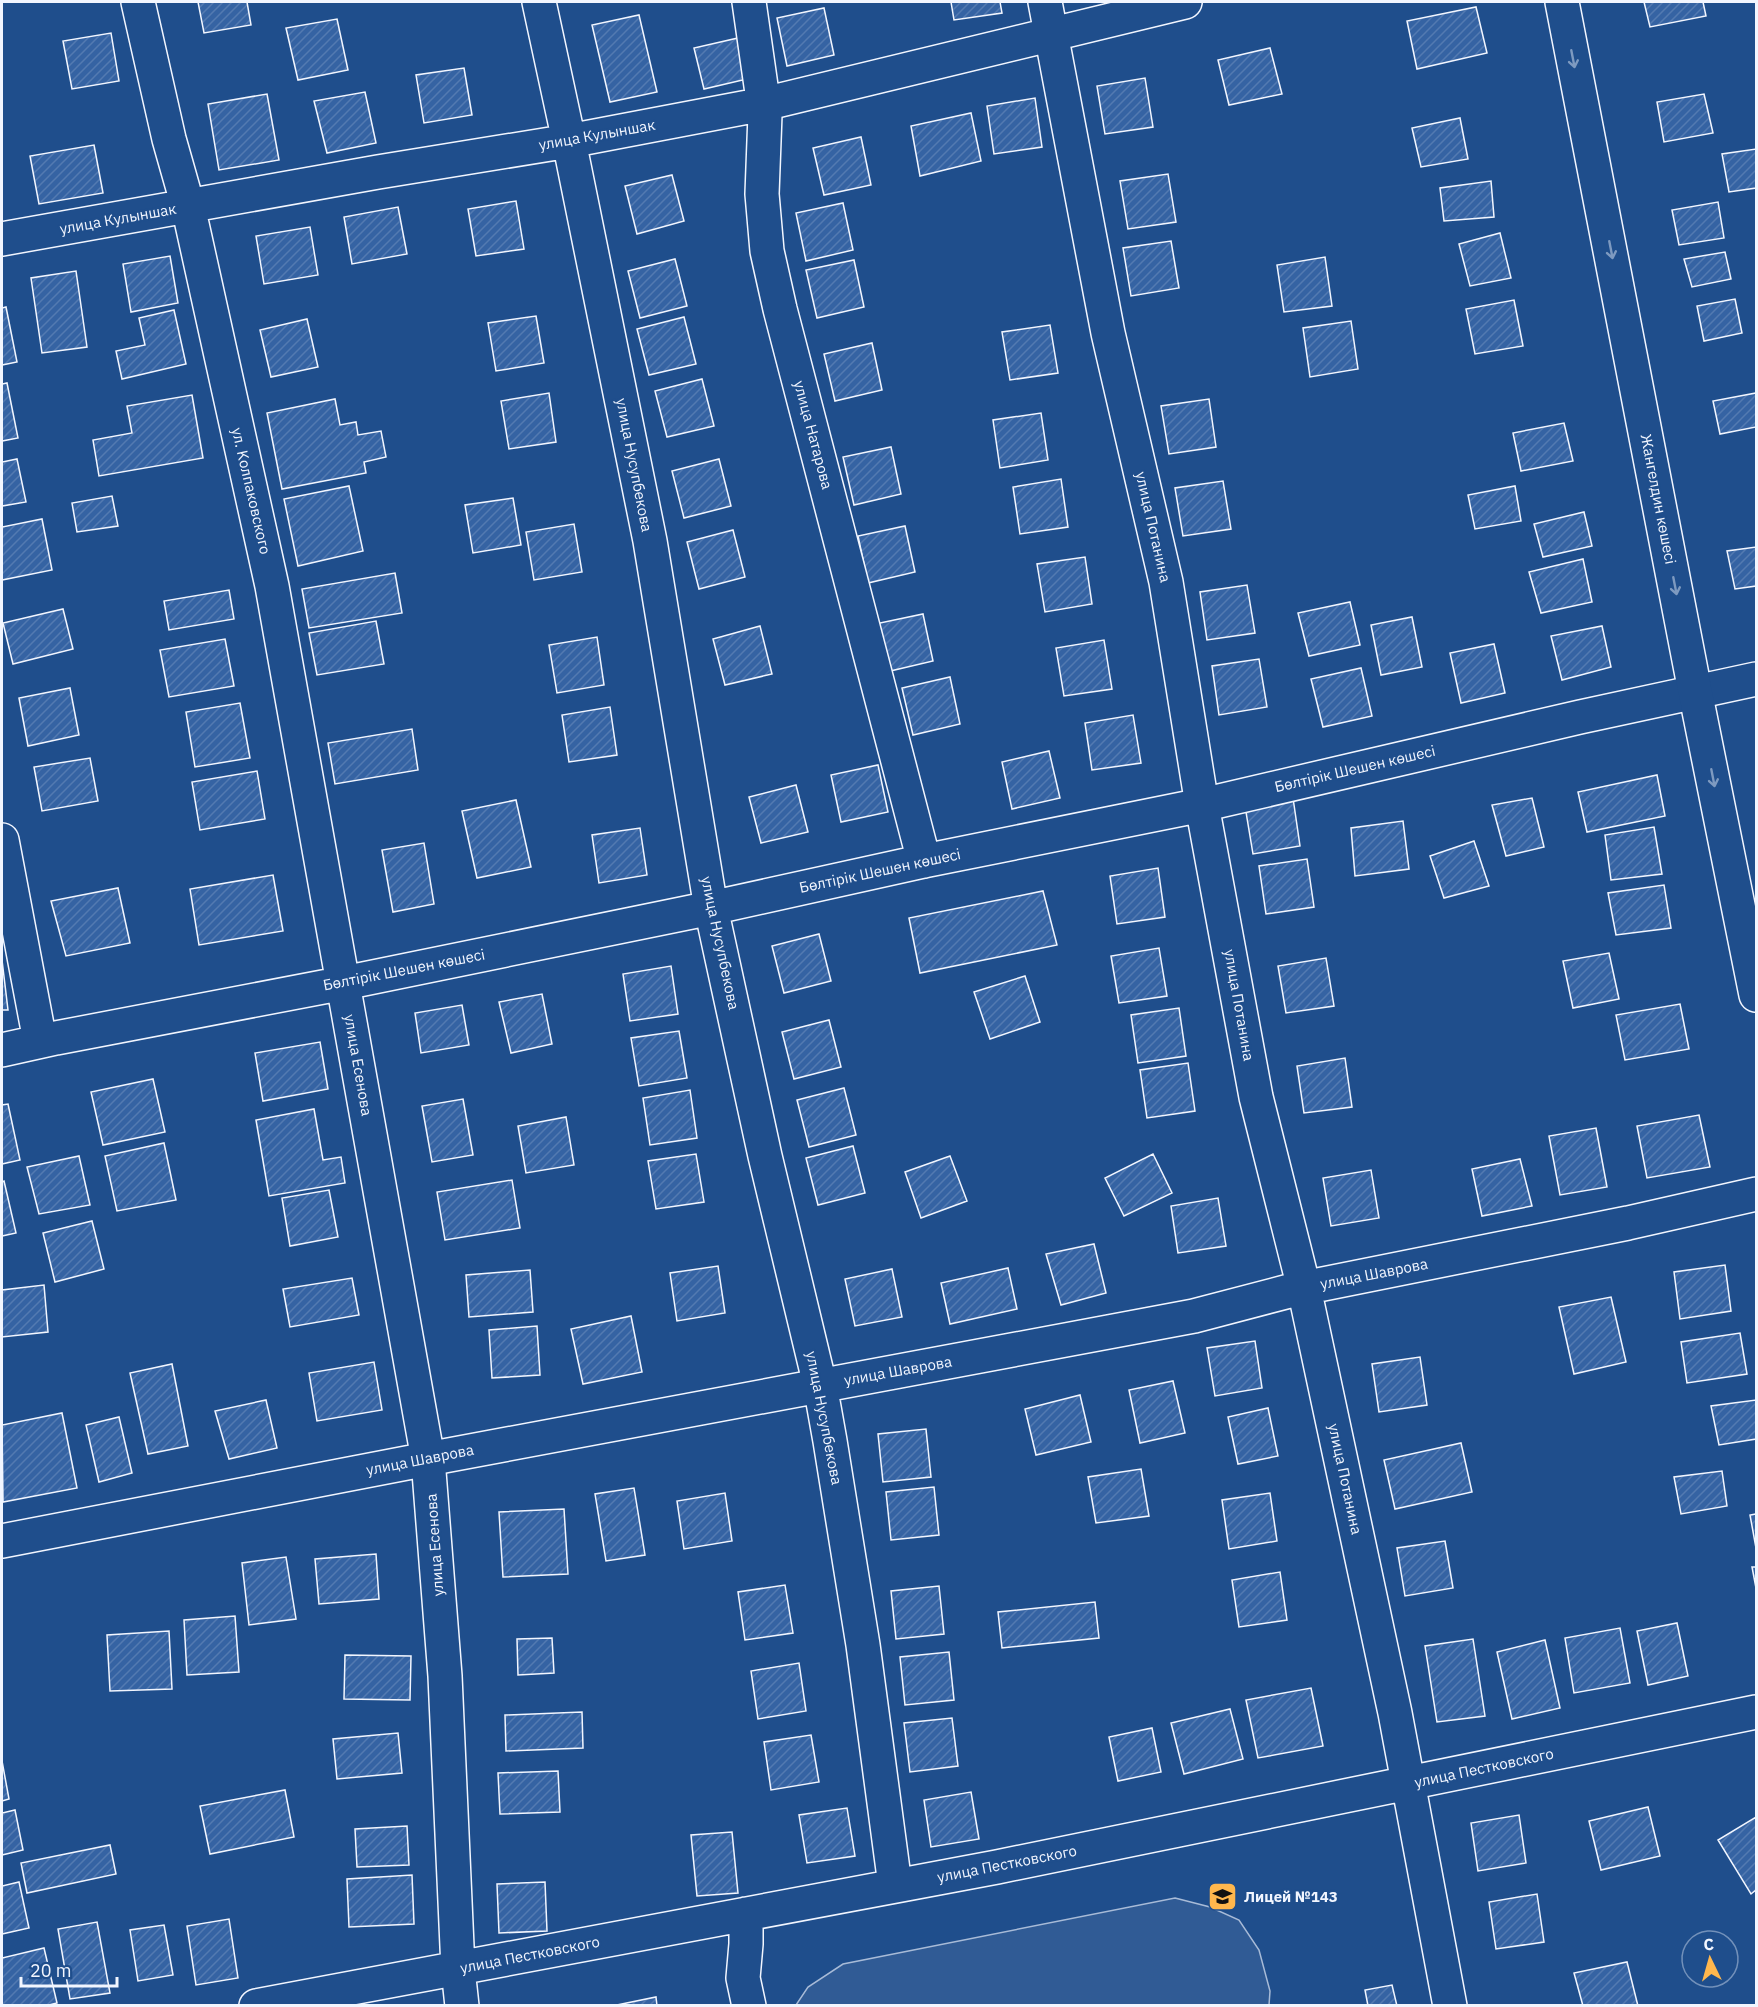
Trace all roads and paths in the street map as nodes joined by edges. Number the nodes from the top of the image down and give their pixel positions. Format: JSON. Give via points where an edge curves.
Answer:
{"nodes":[{"id":1,"x":138,"y":2,"type":"edge"},
{"id":2,"x":539,"y":2,"type":"edge"},
{"id":3,"x":749,"y":2,"type":"edge"},
{"id":4,"x":1045,"y":2,"type":"edge"},
{"id":5,"x":1185,"y":2,"type":"edge"},
{"id":6,"x":1562,"y":2,"type":"edge"},
{"id":7,"x":1052,"y":34,"type":"junction"},
{"id":8,"x":764,"y":104,"type":"junction"},
{"id":9,"x":569,"y":141,"type":"junction"},
{"id":10,"x":188,"y":206,"type":"junction"},
{"id":11,"x":2,"y":239,"type":"edge"},
{"id":12,"x":1756,"y":680,"type":"edge"},
{"id":13,"x":1695,"y":691,"type":"junction"},
{"id":14,"x":1202,"y":805,"type":"junction"},
{"id":15,"x":2,"y":840,"type":"edge"},
{"id":16,"x":924,"y":861,"type":"junction"},
{"id":17,"x":711,"y":908,"type":"junction"},
{"id":18,"x":344,"y":982,"type":"junction"},
{"id":19,"x":1756,"y":995,"type":"edge"},
{"id":20,"x":40,"y":1041,"type":"junction"},
{"id":21,"x":2,"y":1050,"type":"edge"},
{"id":22,"x":1756,"y":1194,"type":"edge"},
{"id":23,"x":1304,"y":1288,"type":"junction"},
{"id":24,"x":820,"y":1385,"type":"junction"},
{"id":25,"x":428,"y":1459,"type":"junction"},
{"id":26,"x":2,"y":1540,"type":"edge"},
{"id":27,"x":1756,"y":1712,"type":"edge"},
{"id":28,"x":1409,"y":1784,"type":"junction"},
{"id":29,"x":895,"y":1885,"type":"junction"},
{"id":30,"x":746,"y":1914,"type":"junction"},
{"id":31,"x":458,"y":1969,"type":"junction"},
{"id":32,"x":256,"y":2006,"type":"edge"},
{"id":33,"x":462,"y":2006,"type":"edge"},
{"id":34,"x":749,"y":2006,"type":"edge"},
{"id":35,"x":1450,"y":2006,"type":"edge"}],
"edges":[{"from":1,"to":10,"type":"street","name":"ул. Kолпаковского"},
{"from":2,"to":9,"type":"street","name":"улица Нусупбекова"},
{"from":3,"to":8,"type":"street","name":"улица Натарова"},
{"from":4,"to":7,"type":"street","name":"улица Потанина"},
{"from":5,"to":7,"type":"street","name":"улица Кулыншак"},
{"from":6,"to":13,"type":"street","name":"Жангелдин көшесі","one_way":true},
{"from":7,"to":8,"type":"street","name":"улица Кулыншак"},
{"from":7,"to":14,"type":"street","name":"улица Потанина","via":[[1108,333],[1166,582]]},
{"from":8,"to":9,"type":"street","name":"улица Кулыншак"},
{"from":8,"to":16,"type":"street","name":"улица Натарова","via":[[762,194],[767,251]]},
{"from":9,"to":10,"type":"street","name":"улица Кулыншак"},
{"from":9,"to":17,"type":"street","name":"улица Нусупбекова","via":[[650,541]]},
{"from":10,"to":11,"type":"street","name":"улица Кулыншак"},
{"from":10,"to":18,"type":"street","name":"ул. Kолпаковского","via":[[272,586]]},
{"from":12,"to":13,"type":"street","name":"Бөлтірік Шешен көшесі"},
{"from":13,"to":14,"type":"street","name":"Бөлтірік Шешен көшесі"},
{"from":13,"to":19,"type":"street","name":"Жангелдин көшесі","one_way":true},
{"from":14,"to":16,"type":"street","name":"Бөлтірік Шешен көшесі"},
{"from":14,"to":23,"type":"street","name":"улица Потанина","via":[[1256,1097]]},
{"from":15,"to":20,"type":"street"},
{"from":16,"to":17,"type":"street","name":"Бөлтірік Шешен көшесі"},
{"from":17,"to":18,"type":"street","name":"Бөлтірік Шешен көшесі"},
{"from":17,"to":24,"type":"street","name":"улица Нусупбекова"},
{"from":18,"to":20,"type":"street","name":"Бөлтірік Шешен көшесі"},
{"from":18,"to":25,"type":"street","name":"улица Есенова"},
{"from":20,"to":21,"type":"street","name":"Бөлтірік Шешен көшесі"},
{"from":22,"to":23,"type":"street","name":"улица Шаврова","via":[[1617,1226]]},
{"from":23,"to":24,"type":"street","name":"улица Шаврова","via":[[1194,1316]]},
{"from":23,"to":28,"type":"street","name":"улица Потанина"},
{"from":24,"to":25,"type":"street","name":"улица Шаврова"},
{"from":24,"to":29,"type":"street","name":"улица Нусупбекова","via":[[863,1645]]},
{"from":25,"to":26,"type":"street","name":"улица Шаврова"},
{"from":25,"to":31,"type":"street","name":"улица Есенова","via":[[445,1676]]},
{"from":27,"to":28,"type":"street","name":"улица Пестковского"},
{"from":28,"to":29,"type":"street","name":"улица Пестковского"},
{"from":28,"to":35,"type":"street","name":"улица Потанина"},
{"from":29,"to":30,"type":"street","name":"улица Пестковского"},
{"from":30,"to":31,"type":"street","name":"улица Пестковского"},
{"from":30,"to":34,"type":"street","via":[[743,1978]]},
{"from":31,"to":32,"type":"street","name":"улица Пестковского"},
{"from":31,"to":33,"type":"street","name":"улица Есенова"}]}
